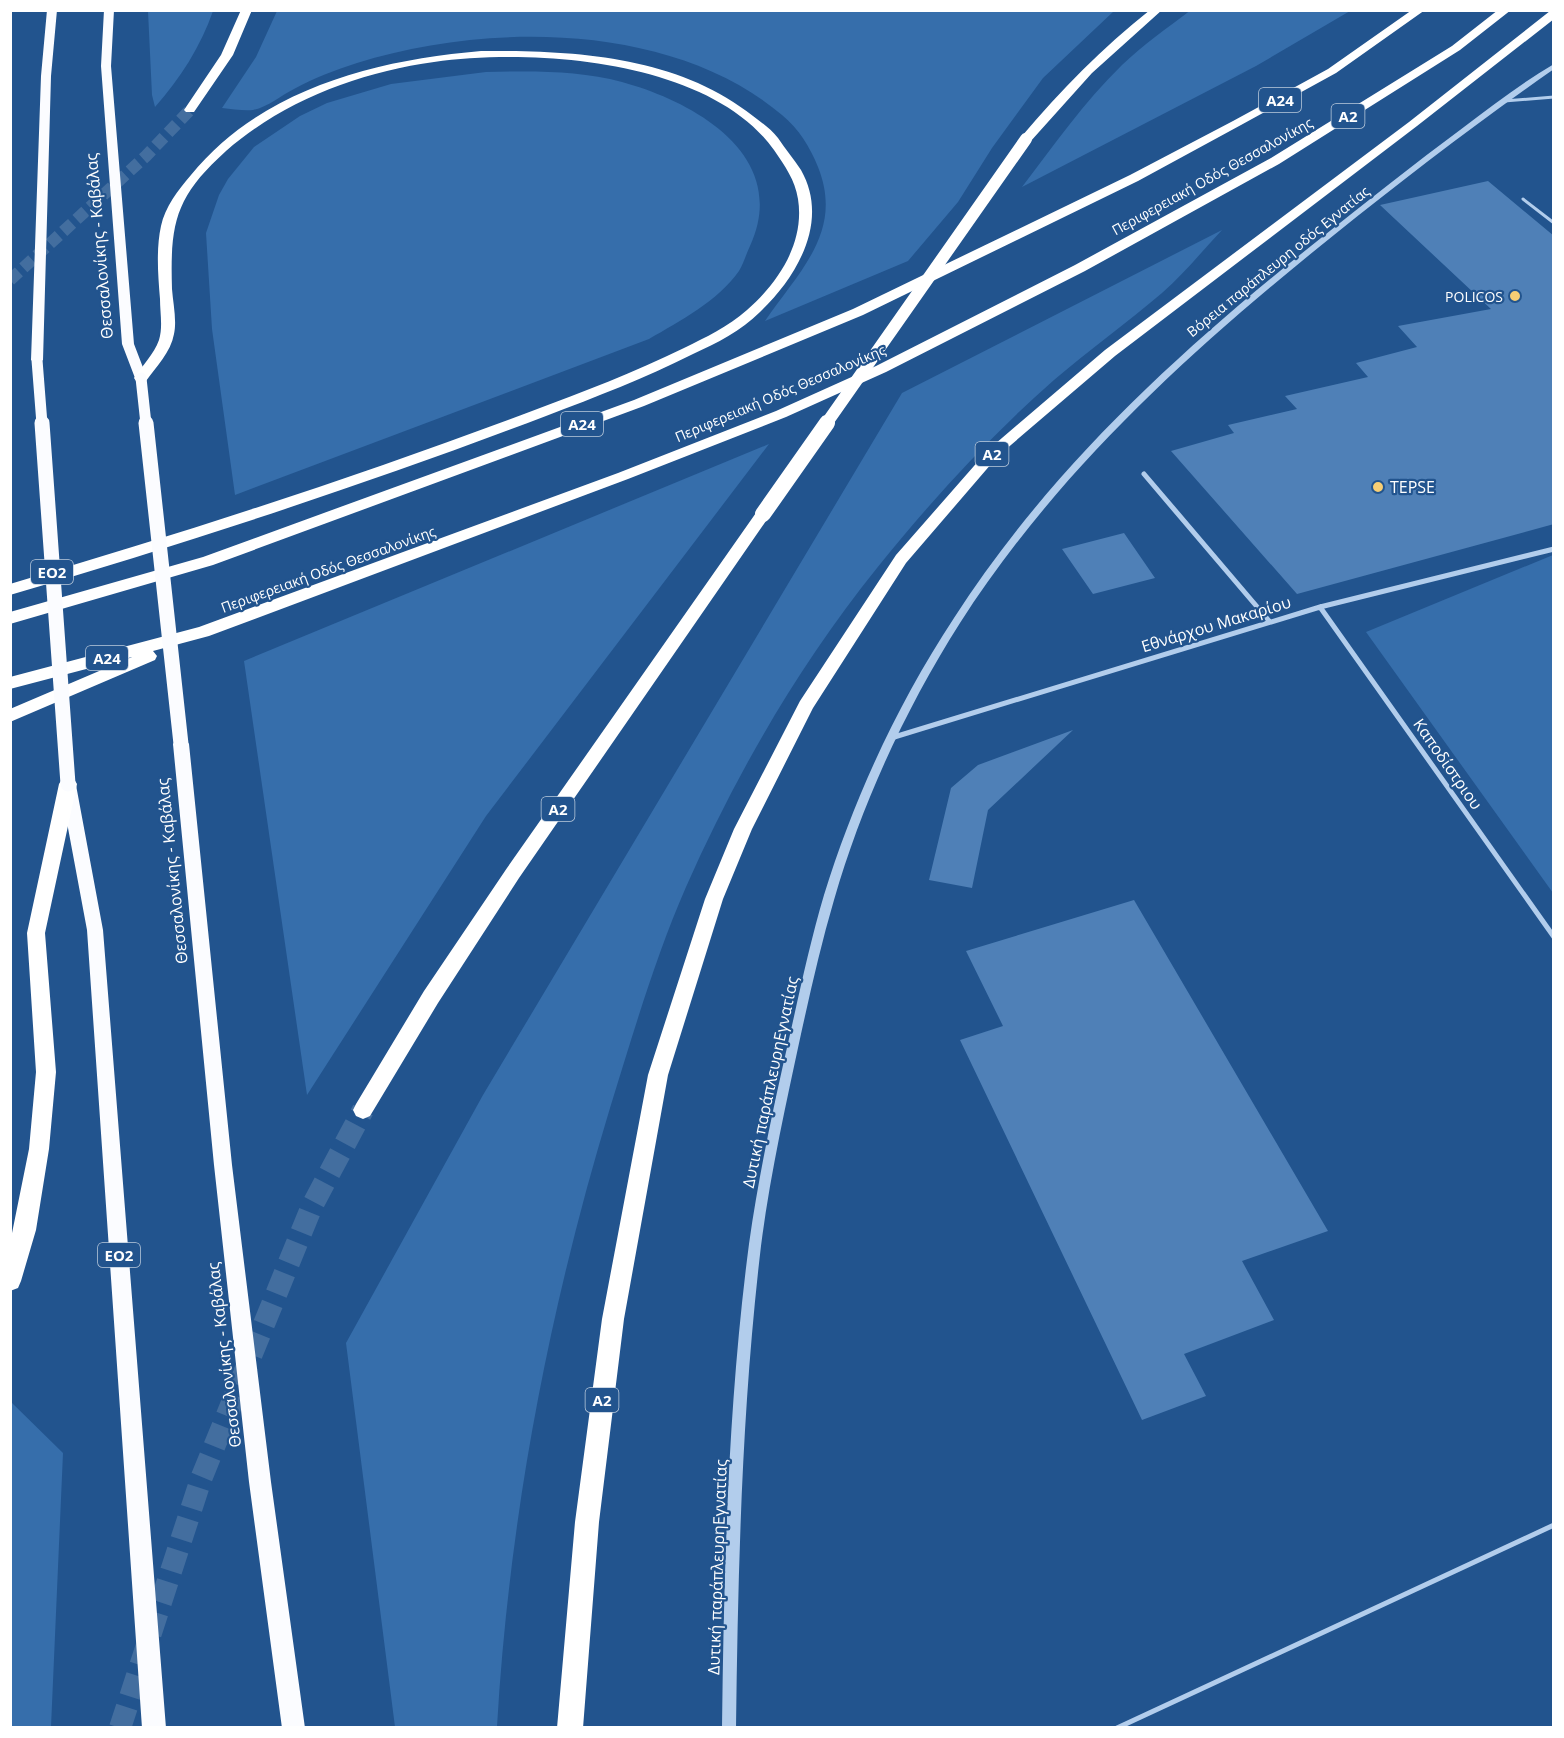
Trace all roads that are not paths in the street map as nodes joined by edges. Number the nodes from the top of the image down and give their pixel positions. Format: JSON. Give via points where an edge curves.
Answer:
{"nodes":[{"id":1,"x":52,"y":10,"type":"edge"},
{"id":2,"x":109,"y":10,"type":"edge"},
{"id":3,"x":248,"y":10,"type":"edge"},
{"id":4,"x":1157,"y":10,"type":"edge"},
{"id":5,"x":1420,"y":10,"type":"edge"},
{"id":6,"x":1506,"y":10,"type":"edge"},
{"id":7,"x":1554,"y":13,"type":"edge"},
{"id":8,"x":1554,"y":66,"type":"edge"},
{"id":9,"x":1554,"y":97,"type":"edge"},
{"id":10,"x":1504,"y":101,"type":"junction"},
{"id":11,"x":190,"y":110,"type":"tunnel mouth"},
{"id":12,"x":1522,"y":199,"type":"dead end"},
{"id":13,"x":1554,"y":223,"type":"edge"},
{"id":14,"x":141,"y":378,"type":"junction"},
{"id":15,"x":1144,"y":474,"type":"dead end"},
{"id":16,"x":1044,"y":502,"type":"joint"},
{"id":17,"x":1554,"y":549,"type":"edge"},
{"id":18,"x":10,"y":590,"type":"edge"},
{"id":19,"x":1320,"y":607,"type":"junction"},
{"id":20,"x":10,"y":618,"type":"edge"},
{"id":21,"x":1270,"y":622,"type":"junction"},
{"id":22,"x":203,"y":632,"type":"junction"},
{"id":23,"x":10,"y":683,"type":"edge"},
{"id":24,"x":10,"y":716,"type":"edge"},
{"id":25,"x":891,"y":739,"type":"junction"},
{"id":26,"x":68,"y":784,"type":"junction"},
{"id":27,"x":1554,"y":937,"type":"edge"},
{"id":28,"x":363,"y":1110,"type":"tunnel mouth"},
{"id":29,"x":10,"y":1281,"type":"edge"},
{"id":30,"x":1554,"y":1525,"type":"edge"},
{"id":31,"x":154,"y":1728,"type":"edge"},
{"id":32,"x":294,"y":1728,"type":"edge"},
{"id":33,"x":570,"y":1728,"type":"edge"},
{"id":34,"x":729,"y":1728,"type":"edge"},
{"id":35,"x":1117,"y":1728,"type":"edge"}],
"edges":[{"from":1,"to":26,"type":"highway","number":"ΕΟ2","bridge":true,"via":[[46,76],[37,360]]},
{"from":2,"to":14,"type":"highway","name":"Θεσσαλονίκης - Καβάλας","via":[[105,66],[128,344]]},
{"from":3,"to":11,"type":"highway","via":[[227,55]]},
{"from":4,"to":28,"type":"highway","number":"Α2","bridge":true,"via":[[1092,66],[1026,139],[507,883],[431,996]]},
{"from":5,"to":20,"type":"highway","number":"Α24","via":[[1332,71],[1237,123],[1134,178],[858,312],[639,403],[208,561]]},
{"from":6,"to":22,"type":"highway","name":"Περιφερειακή Οδός Θεσσαλονίκης","number":"Α2","via":[[1456,48],[1275,161],[1080,268],[881,369],[623,476]]},
{"from":7,"to":33,"type":"highway","number":"Α2","via":[[1110,353],[993,453],[901,559],[807,705],[748,819],[714,899],[657,1075],[610,1342],[587,1522]]},
{"from":8,"to":10,"type":"street","name":"Βόρεια παράπλευρη οδός Εγνατίας"},
{"from":9,"to":10,"type":"lane"},
{"from":10,"to":16,"type":"street","name":"Βόρεια παράπλευρη οδός Εγνατίας","via":[[1310,250],[1197,343],[1127,409]]},
{"from":12,"to":13,"type":"lane"},
{"from":14,"to":18,"type":"highway","via":[[166,339],[166,247],[170,218],[190,185],[220,151],[257,123],[298,99],[386,68],[487,53],[577,58],[672,77],[744,113],[771,136],[790,160],[805,189],[807,220],[798,252],[782,281],[752,313],[667,363],[604,390],[199,534]]},
{"from":14,"to":32,"type":"highway","name":"Θεσσαλονίκης - Καβάλας","bridge":true,"via":[[230,1224]]},
{"from":15,"to":21,"type":"street"},
{"from":16,"to":25,"type":"street","name":"Δυτική παράπλευρηΕγνατίας","via":[[958,618]]},
{"from":17,"to":19,"type":"street","name":"Εθνάρχου Μακαρίου"},
{"from":19,"to":21,"type":"street","name":"Εθνάρχου Μακαρίου"},
{"from":19,"to":27,"type":"street","name":"Καποδίστριου"},
{"from":21,"to":25,"type":"street","name":"Εθνάρχου Μακαρίου"},
{"from":22,"to":23,"type":"highway","name":"Περιφερειακή Οδός Θεσσαλονίκης","number":"Α24"},
{"from":22,"to":24,"type":"highway"},
{"from":25,"to":34,"type":"street","name":"Δυτική παράπλευρηΕγνατίας","via":[[830,894],[766,1175],[752,1272],[733,1524]]},
{"from":26,"to":29,"type":"highway","via":[[36,933],[46,1072],[37,1161],[25,1230]]},
{"from":26,"to":31,"type":"highway","number":"ΕΟ2","via":[[95,930]]},
{"from":30,"to":35,"type":"lane"}]}
